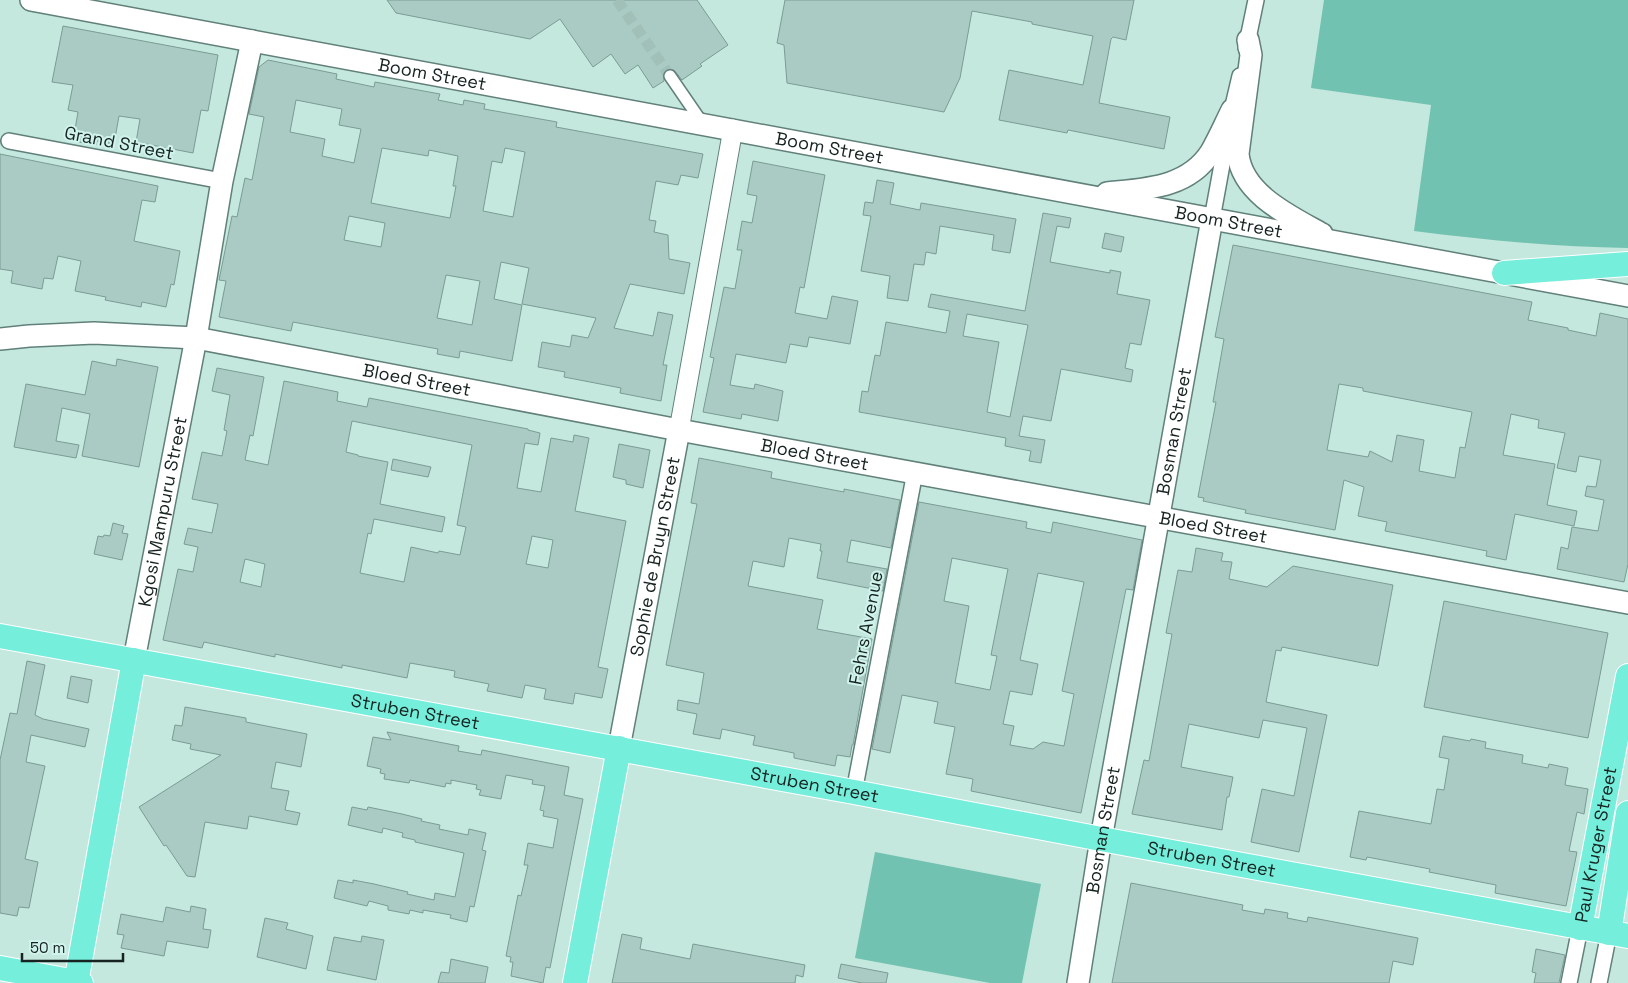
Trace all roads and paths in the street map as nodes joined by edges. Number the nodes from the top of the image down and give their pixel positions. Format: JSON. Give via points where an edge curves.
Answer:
{"nodes":[{"id":1,"x":31,"y":0,"type":"edge"},
{"id":2,"x":1256,"y":0,"type":"edge"},
{"id":3,"x":1248,"y":40,"type":"junction"},
{"id":4,"x":252,"y":41,"type":"junction"},
{"id":5,"x":670,"y":76,"type":"tunnel mouth"},
{"id":6,"x":1232,"y":110,"type":"junction"},
{"id":7,"x":704,"y":124,"type":"junction"},
{"id":8,"x":732,"y":129,"type":"junction"},
{"id":9,"x":9,"y":141,"type":"dead end"},
{"id":10,"x":222,"y":181,"type":"junction"},
{"id":11,"x":1085,"y":195,"type":"junction"},
{"id":12,"x":1212,"y":219,"type":"junction"},
{"id":13,"x":1338,"y":242,"type":"junction"},
{"id":14,"x":1628,"y":264,"type":"edge"},
{"id":15,"x":1504,"y":273,"type":"junction"},
{"id":16,"x":1628,"y":296,"type":"edge"},
{"id":17,"x":196,"y":338,"type":"junction"},
{"id":18,"x":0,"y":339,"type":"edge"},
{"id":19,"x":679,"y":430,"type":"junction"},
{"id":20,"x":915,"y":472,"type":"junction"},
{"id":21,"x":1158,"y":517,"type":"junction"},
{"id":22,"x":1628,"y":603,"type":"edge"},
{"id":23,"x":0,"y":636,"type":"edge"},
{"id":24,"x":134,"y":660,"type":"junction"},
{"id":25,"x":1628,"y":676,"type":"edge"},
{"id":26,"x":618,"y":748,"type":"junction"},
{"id":27,"x":854,"y":792,"type":"junction"},
{"id":28,"x":1628,"y":814,"type":"edge"},
{"id":29,"x":1101,"y":839,"type":"junction"},
{"id":30,"x":1580,"y":928,"type":"junction"},
{"id":31,"x":1618,"y":935,"type":"edge"},
{"id":32,"x":0,"y":968,"type":"edge"},
{"id":33,"x":78,"y":983,"type":"edge"},
{"id":34,"x":575,"y":983,"type":"edge"},
{"id":35,"x":1078,"y":983,"type":"edge"},
{"id":36,"x":1570,"y":983,"type":"edge"},
{"id":37,"x":1599,"y":983,"type":"edge"}],
"edges":[{"from":1,"to":4,"type":"main road","name":"Boom Street"},
{"from":2,"to":3,"type":"street","name":"Bosman Street"},
{"from":3,"to":6,"type":"street","name":"Bosman Street"},
{"from":3,"to":13,"type":"main road","via":[[1251,55],[1238,154],[1241,169],[1256,192]]},
{"from":4,"to":7,"type":"main road","name":"Boom Street"},
{"from":4,"to":10,"type":"main road","name":"Kgosi Mampuru Street"},
{"from":5,"to":7,"type":"street"},
{"from":6,"to":11,"type":"main road","via":[[1211,151],[1185,178],[1161,186]]},
{"from":6,"to":12,"type":"street","name":"Bosman Street"},
{"from":7,"to":8,"type":"main road","name":"Boom Street"},
{"from":8,"to":11,"type":"main road","name":"Boom Street"},
{"from":8,"to":19,"type":"street","name":"Sophie de Bruyn Street"},
{"from":9,"to":10,"type":"street","name":"Grand Street"},
{"from":10,"to":17,"type":"main road","name":"Kgosi Mampuru Street"},
{"from":11,"to":12,"type":"main road","name":"Boom Street"},
{"from":12,"to":13,"type":"main road","name":"Boom Street"},
{"from":12,"to":21,"type":"main road","name":"Bosman Street"},
{"from":13,"to":15,"type":"main road","name":"Boom Street"},
{"from":14,"to":15,"type":"main road"},
{"from":15,"to":16,"type":"main road","name":"Boom Street"},
{"from":17,"to":18,"type":"main road","name":"Bloed Street","via":[[94,334]]},
{"from":17,"to":19,"type":"main road","name":"Bloed Street"},
{"from":17,"to":24,"type":"main road","name":"Kgosi Mampuru Street"},
{"from":19,"to":20,"type":"main road","name":"Bloed Street"},
{"from":19,"to":26,"type":"main road","name":"Sophie de Bruyn Street"},
{"from":20,"to":21,"type":"main road","name":"Bloed Street"},
{"from":20,"to":27,"type":"street","name":"Fehrs Avenue"},
{"from":21,"to":22,"type":"main road","name":"Bloed Street"},
{"from":21,"to":29,"type":"main road","name":"Bosman Street"},
{"from":23,"to":24,"type":"main road","name":"Struben Street"},
{"from":24,"to":26,"type":"main road","name":"Struben Street"},
{"from":24,"to":33,"type":"main road","name":"Kgosi Mampuru Street"},
{"from":25,"to":30,"type":"main road","name":"Paul Kruger Street"},
{"from":26,"to":27,"type":"main road","name":"Struben Street"},
{"from":26,"to":34,"type":"main road","name":"Sophie de Bruyn Street"},
{"from":27,"to":29,"type":"main road","name":"Struben Street"},
{"from":28,"to":31,"type":"main road","name":"Paul Kruger Street"},
{"from":29,"to":30,"type":"main road","name":"Struben Street"},
{"from":29,"to":35,"type":"main road","name":"Bosman Street"},
{"from":30,"to":31,"type":"main road","name":"Struben Street"},
{"from":30,"to":36,"type":"street","name":"Paul Kruger Street"},
{"from":31,"to":37,"type":"street","name":"Paul Kruger Street"},
{"from":32,"to":33,"type":"main road"}]}
